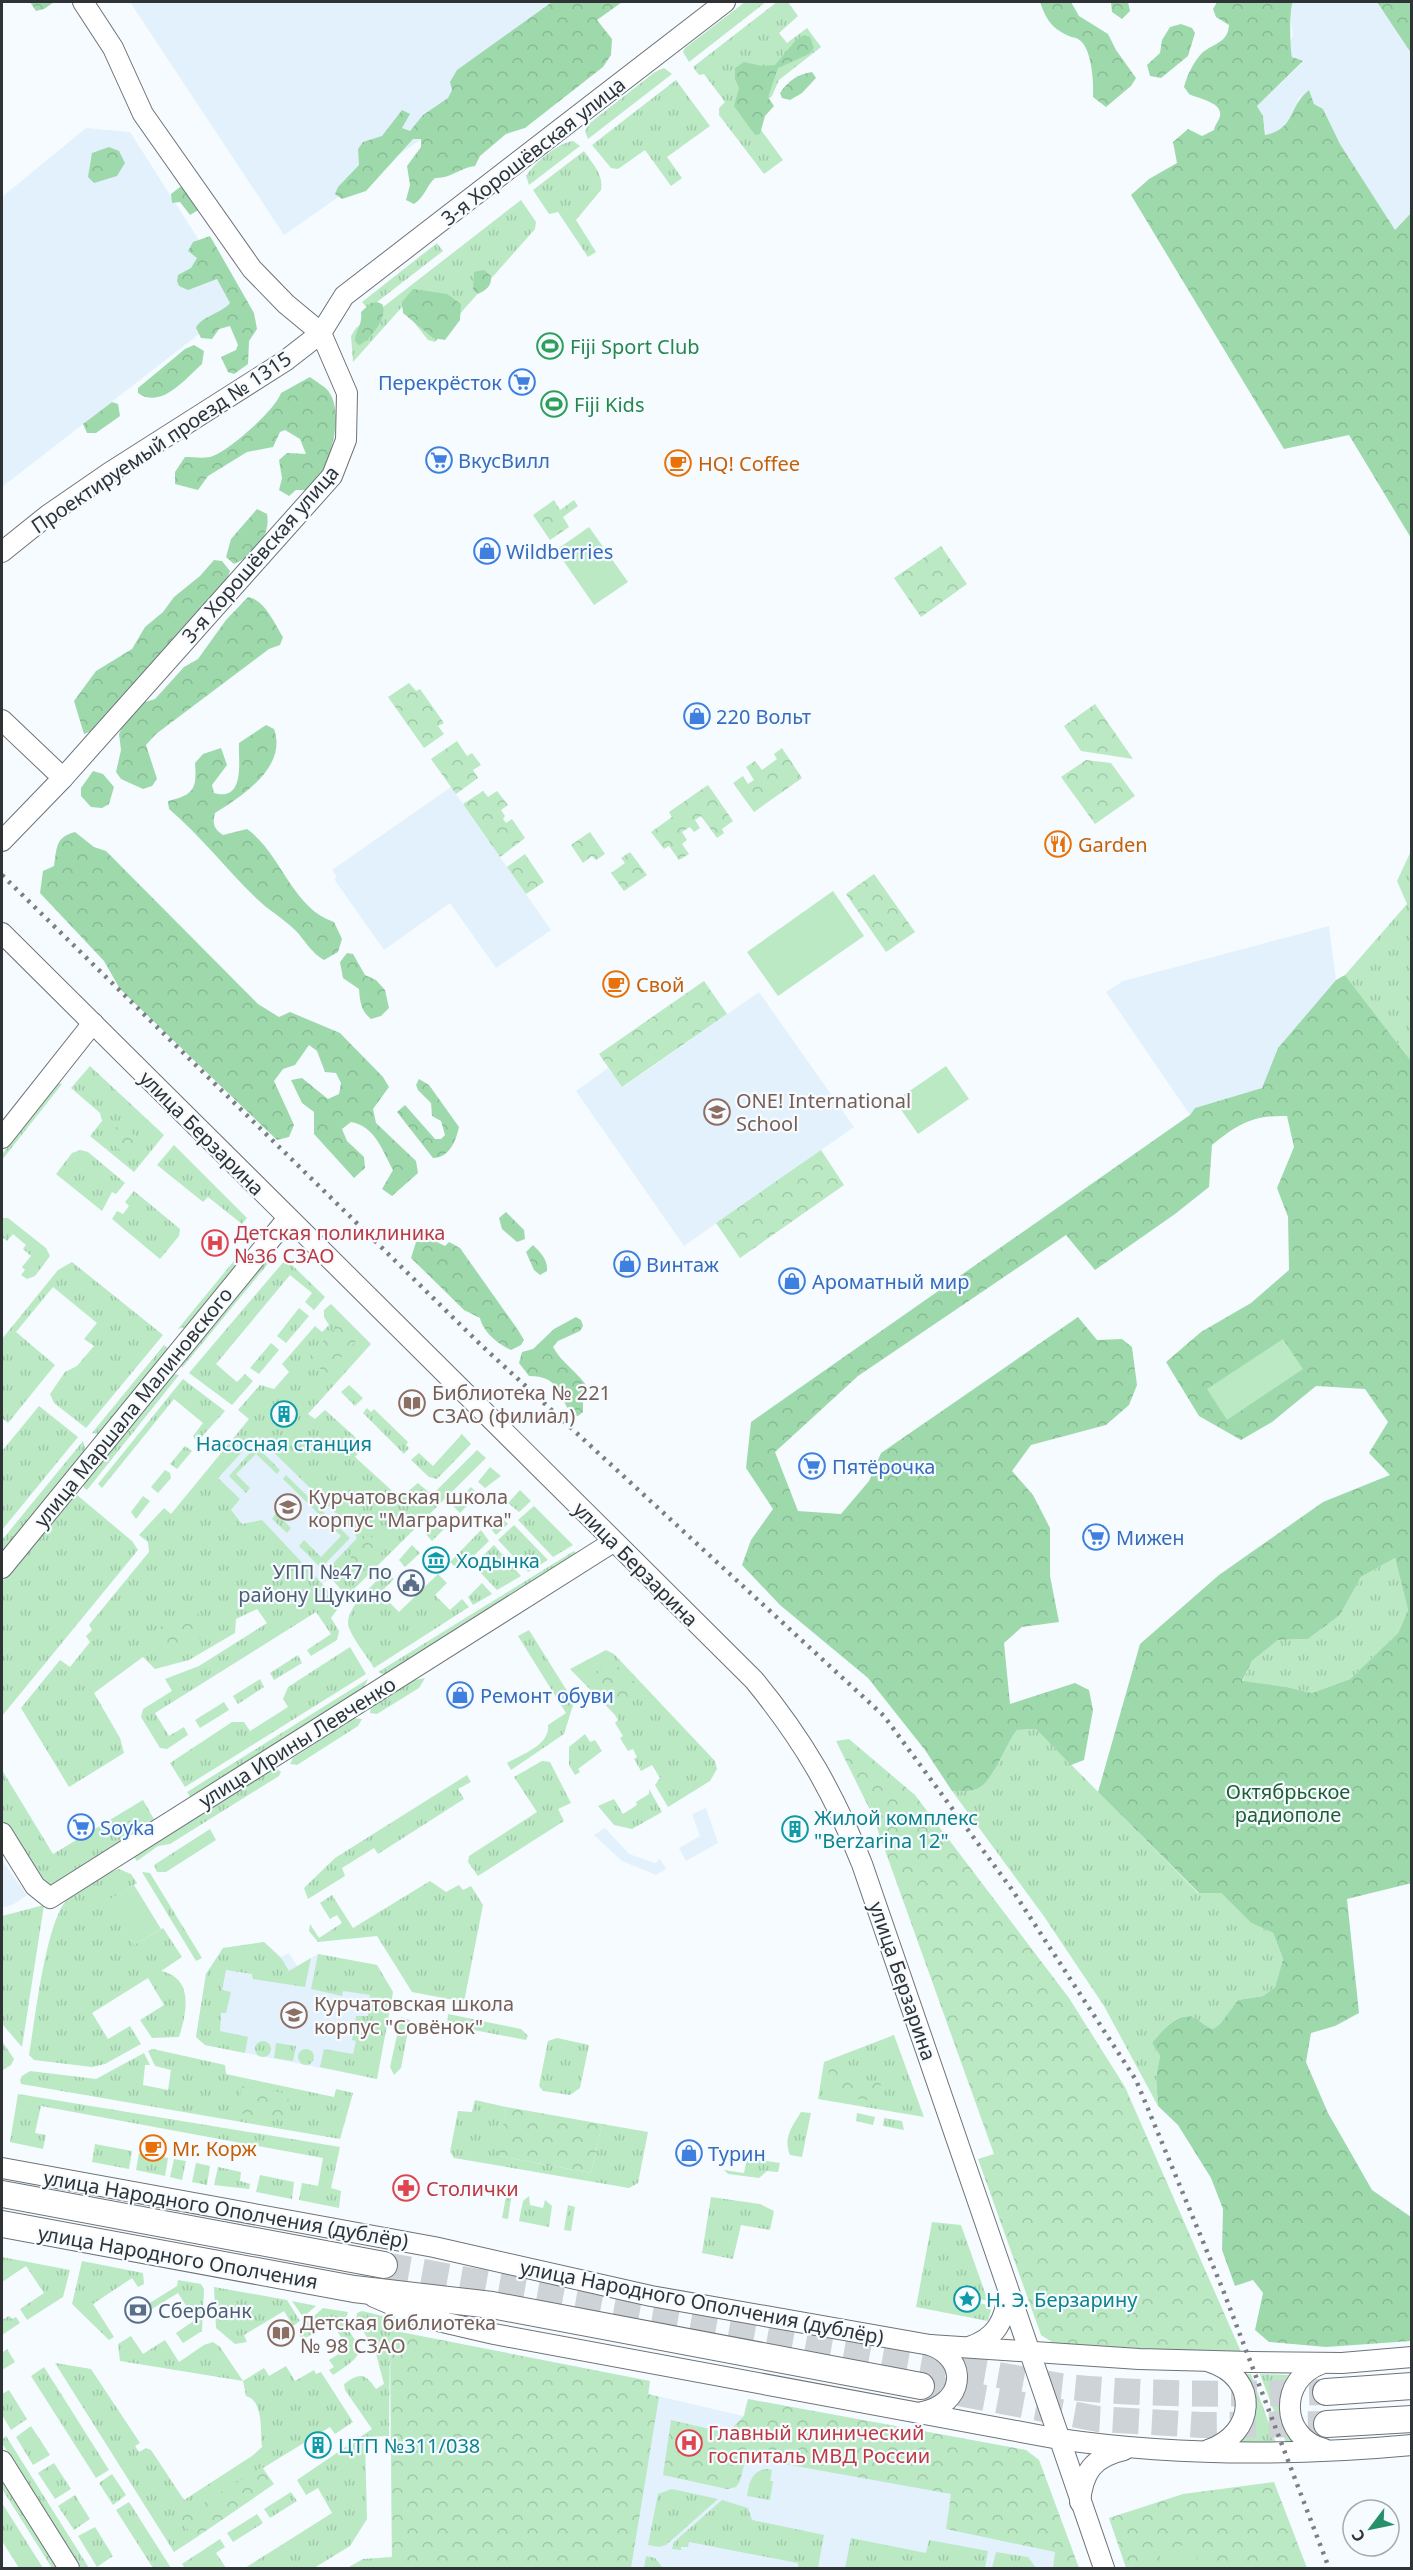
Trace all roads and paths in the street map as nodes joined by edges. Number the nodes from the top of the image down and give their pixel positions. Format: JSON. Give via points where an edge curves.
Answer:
{"nodes":[{"id":1,"x":83,"y":2,"type":"edge"},
{"id":2,"x":725,"y":2,"type":"edge"},
{"id":3,"x":321,"y":333,"type":"junction"},
{"id":4,"x":2,"y":552,"type":"edge"},
{"id":5,"x":2,"y":720,"type":"edge"},
{"id":6,"x":63,"y":778,"type":"junction"},
{"id":7,"x":2,"y":841,"type":"edge"},
{"id":8,"x":2,"y":933,"type":"edge"},
{"id":9,"x":93,"y":1023,"type":"junction"},
{"id":10,"x":2,"y":1138,"type":"edge"},
{"id":11,"x":288,"y":1218,"type":"junction"},
{"id":12,"x":613,"y":1542,"type":"junction"},
{"id":13,"x":2,"y":1568,"type":"edge"},
{"id":14,"x":2,"y":1833,"type":"edge"},
{"id":15,"x":2,"y":2168,"type":"edge"},
{"id":16,"x":2,"y":2194,"type":"edge"},
{"id":17,"x":2,"y":2224,"type":"edge"},
{"id":18,"x":384,"y":2265,"type":"tunnel mouth"},
{"id":19,"x":354,"y":2289,"type":"junction"},
{"id":20,"x":1008,"y":2292,"type":"junction"},
{"id":21,"x":930,"y":2345,"type":"junction"},
{"id":22,"x":969,"y":2347,"type":"junction"},
{"id":23,"x":1029,"y":2352,"type":"junction"},
{"id":24,"x":1412,"y":2356,"type":"edge"},
{"id":25,"x":1201,"y":2360,"type":"junction"},
{"id":26,"x":1324,"y":2363,"type":"junction"},
{"id":27,"x":921,"y":2386,"type":"tunnel mouth"},
{"id":28,"x":1412,"y":2386,"type":"edge"},
{"id":29,"x":1326,"y":2392,"type":"tunnel mouth"},
{"id":30,"x":922,"y":2412,"type":"junction"},
{"id":31,"x":1412,"y":2419,"type":"edge"},
{"id":32,"x":1327,"y":2424,"type":"tunnel mouth"},
{"id":33,"x":1059,"y":2439,"type":"junction"},
{"id":34,"x":1412,"y":2445,"type":"edge"},
{"id":35,"x":1130,"y":2449,"type":"junction"},
{"id":36,"x":1332,"y":2451,"type":"junction"},
{"id":37,"x":1200,"y":2453,"type":"junction"},
{"id":38,"x":2,"y":2461,"type":"edge"},
{"id":39,"x":1080,"y":2503,"type":"junction"},
{"id":40,"x":69,"y":2568,"type":"edge"},
{"id":41,"x":1104,"y":2568,"type":"edge"}],
"edges":[{"from":1,"to":3,"type":"street","via":[[113,48],[143,114],[252,269]]},
{"from":2,"to":3,"type":"street","name":"3-я Хорошёвская улица","via":[[344,296]]},
{"from":3,"to":4,"type":"street","name":"Проектируемый проезд № 1315","via":[[285,362],[48,515]]},
{"from":3,"to":6,"type":"street","name":"3-я Хорошёвская улица","via":[[347,393],[346,440],[332,476]]},
{"from":5,"to":6,"type":"street"},
{"from":6,"to":7,"type":"street","name":"3-я Хорошёвская улица"},
{"from":8,"to":9,"type":"street","name":"улица Берзарина"},
{"from":9,"to":10,"type":"street"},
{"from":9,"to":11,"type":"street","name":"улица Берзарина"},
{"from":11,"to":12,"type":"street","name":"улица Берзарина"},
{"from":11,"to":13,"type":"street","name":"улица Маршала Малиновского"},
{"from":12,"to":14,"type":"street","name":"улица Ирины Левченко","via":[[50,1898],[35,1886]]},
{"from":12,"to":20,"type":"street","name":"улица Берзарина","via":[[754,1680],[814,1761],[839,1807],[951,2117]]},
{"from":15,"to":21,"type":"street","name":"улица Народного Ополчения (дублёр)","via":[[434,2247],[651,2295]]},
{"from":16,"to":18,"type":"main road"},
{"from":17,"to":19,"type":"main road","name":"улица Народного Ополчения"},
{"from":19,"to":27,"type":"main road","name":"улица Народного Ополчения","via":[[503,2307]]},
{"from":19,"to":30,"type":"street","via":[[422,2317],[494,2334]]},
{"from":20,"to":22,"type":"street","via":[[996,2330],[982,2343]]},
{"from":20,"to":23,"type":"street","name":"улица Берзарина"},
{"from":21,"to":22,"type":"street","name":"улица Народного Ополчения (дублёр)"},
{"from":21,"to":30,"type":"street","via":[[952,2360],[957,2386],[941,2406]]},
{"from":22,"to":23,"type":"street","name":"улица Народного Ополчения (дублёр)"},
{"from":23,"to":25,"type":"street","name":"улица Народного Ополчения (дублёр)"},
{"from":23,"to":33,"type":"street","name":"улица Берзарина"},
{"from":24,"to":26,"type":"street","name":"улица Народного Ополчения (дублёр)"},
{"from":25,"to":26,"type":"street","name":"улица Народного Ополчения (дублёр)"},
{"from":25,"to":37,"type":"street","via":[[1226,2368],[1237,2379],[1246,2408],[1234,2435],[1222,2445]]},
{"from":26,"to":36,"type":"street","via":[[1306,2371],[1296,2382],[1289,2412],[1303,2438]]},
{"from":28,"to":29,"type":"main road"},
{"from":30,"to":33,"type":"street"},
{"from":31,"to":32,"type":"main road"},
{"from":33,"to":35,"type":"street"},
{"from":33,"to":39,"type":"street"},
{"from":34,"to":36,"type":"street"},
{"from":35,"to":37,"type":"street"},
{"from":35,"to":39,"type":"street","via":[[1102,2458],[1092,2466],[1084,2477]]},
{"from":36,"to":37,"type":"street"},
{"from":38,"to":40,"type":"street"},
{"from":39,"to":41,"type":"street"}]}
